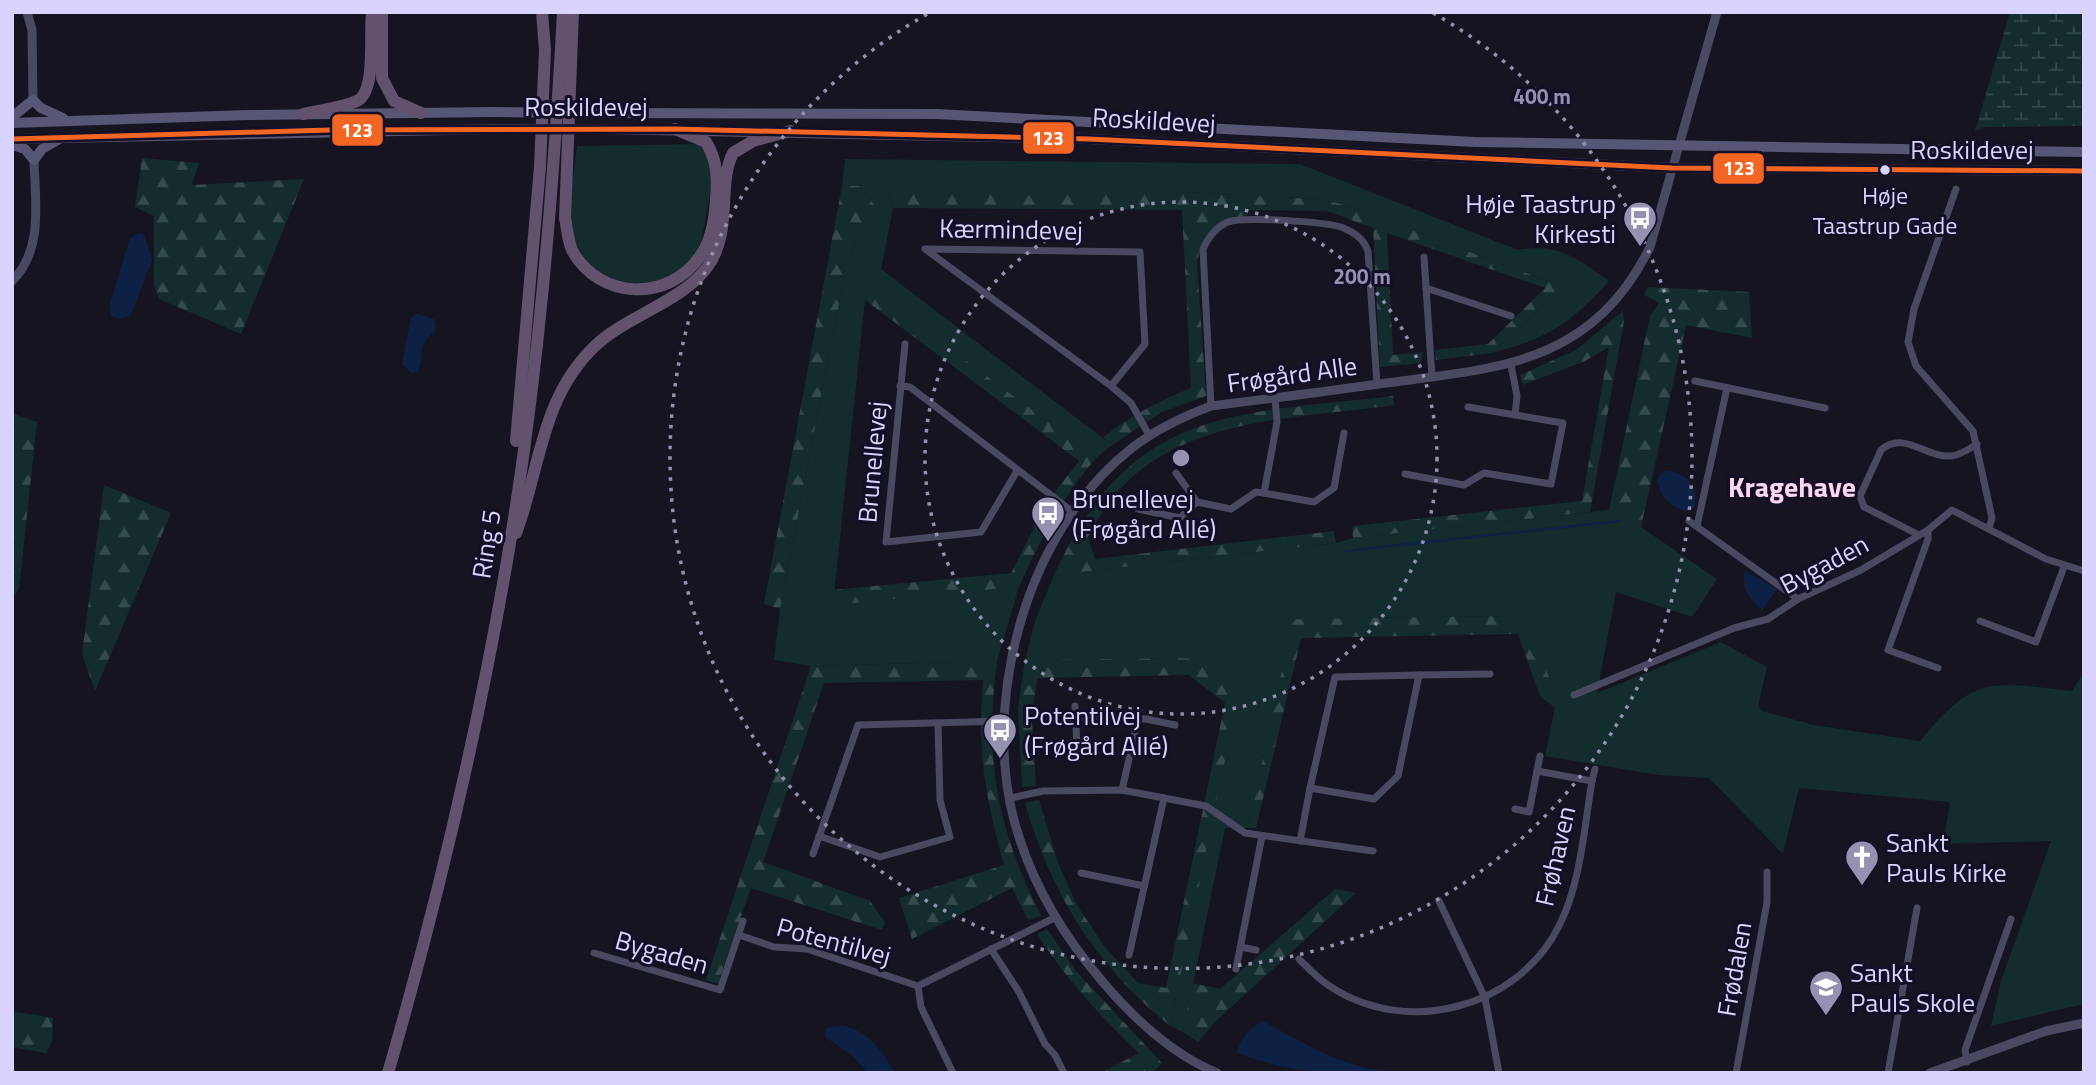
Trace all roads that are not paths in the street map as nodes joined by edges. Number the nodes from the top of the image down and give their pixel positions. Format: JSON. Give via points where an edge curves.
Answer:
{"nodes":[{"id":1,"x":27,"y":12,"type":"edge"},
{"id":2,"x":372,"y":12,"type":"edge"},
{"id":3,"x":383,"y":12,"type":"edge"},
{"id":4,"x":542,"y":12,"type":"edge"},
{"id":5,"x":563,"y":12,"type":"edge"},
{"id":6,"x":573,"y":12,"type":"edge"},
{"id":7,"x":1717,"y":12,"type":"edge"},
{"id":8,"x":33,"y":100,"type":"junction"},
{"id":9,"x":421,"y":113,"type":"junction"},
{"id":10,"x":303,"y":114,"type":"junction"},
{"id":11,"x":12,"y":117,"type":"edge"},
{"id":12,"x":69,"y":121,"type":"junction"},
{"id":13,"x":12,"y":123,"type":"edge"},
{"id":14,"x":675,"y":130,"type":"junction"},
{"id":15,"x":790,"y":131,"type":"junction"},
{"id":16,"x":66,"y":137,"type":"junction"},
{"id":17,"x":12,"y":139,"type":"edge"},
{"id":18,"x":12,"y":145,"type":"edge"},
{"id":19,"x":1678,"y":147,"type":"junction"},
{"id":20,"x":2084,"y":152,"type":"edge"},
{"id":21,"x":34,"y":160,"type":"junction"},
{"id":22,"x":1672,"y":168,"type":"junction"},
{"id":23,"x":2084,"y":172,"type":"edge"},
{"id":24,"x":1956,"y":189,"type":"dead end"},
{"id":25,"x":1424,"y":257,"type":"dead end"},
{"id":26,"x":12,"y":281,"type":"edge"},
{"id":27,"x":1426,"y":288,"type":"junction"},
{"id":28,"x":1511,"y":316,"type":"dead end"},
{"id":29,"x":905,"y":344,"type":"dead end"},
{"id":30,"x":1511,"y":365,"type":"junction"},
{"id":31,"x":1432,"y":377,"type":"junction"},
{"id":32,"x":1695,"y":381,"type":"dead end"},
{"id":33,"x":1377,"y":384,"type":"junction"},
{"id":34,"x":900,"y":386,"type":"junction"},
{"id":35,"x":1111,"y":386,"type":"junction"},
{"id":36,"x":1727,"y":388,"type":"junction"},
{"id":37,"x":1275,"y":398,"type":"junction"},
{"id":38,"x":1211,"y":406,"type":"junction"},
{"id":39,"x":1468,"y":407,"type":"dead end"},
{"id":40,"x":1825,"y":408,"type":"dead end"},
{"id":41,"x":1515,"y":415,"type":"junction"},
{"id":42,"x":1344,"y":433,"type":"dead end"},
{"id":43,"x":1149,"y":435,"type":"junction"},
{"id":44,"x":1977,"y":444,"type":"junction"},
{"id":45,"x":1017,"y":471,"type":"junction"},
{"id":46,"x":1176,"y":473,"type":"dead end"},
{"id":47,"x":1405,"y":474,"type":"dead end"},
{"id":48,"x":1264,"y":494,"type":"junction"},
{"id":49,"x":1197,"y":502,"type":"junction"},
{"id":50,"x":1138,"y":509,"type":"dead end"},
{"id":51,"x":1073,"y":512,"type":"junction"},
{"id":52,"x":513,"y":520,"type":"junction"},
{"id":53,"x":1689,"y":521,"type":"dead end"},
{"id":54,"x":1697,"y":526,"type":"junction"},
{"id":55,"x":1989,"y":528,"type":"junction"},
{"id":56,"x":1928,"y":530,"type":"junction"},
{"id":57,"x":1919,"y":535,"type":"junction"},
{"id":58,"x":507,"y":560,"type":"junction"},
{"id":59,"x":2064,"y":567,"type":"junction"},
{"id":60,"x":2084,"y":571,"type":"edge"},
{"id":61,"x":1798,"y":599,"type":"junction"},
{"id":62,"x":1980,"y":621,"type":"dead end"},
{"id":63,"x":1938,"y":668,"type":"dead end"},
{"id":64,"x":1490,"y":674,"type":"dead end"},
{"id":65,"x":1419,"y":675,"type":"junction"},
{"id":66,"x":1574,"y":695,"type":"dead end"},
{"id":67,"x":1075,"y":706,"type":"dead end"},
{"id":68,"x":1076,"y":719,"type":"junction"},
{"id":69,"x":1138,"y":719,"type":"junction"},
{"id":70,"x":1005,"y":721,"type":"junction"},
{"id":71,"x":938,"y":723,"type":"junction"},
{"id":72,"x":1175,"y":725,"type":"dead end"},
{"id":73,"x":1077,"y":748,"type":"dead end"},
{"id":74,"x":1540,"y":756,"type":"dead end"},
{"id":75,"x":1595,"y":769,"type":"dead end"},
{"id":76,"x":1537,"y":771,"type":"junction"},
{"id":77,"x":1592,"y":781,"type":"junction"},
{"id":78,"x":1310,"y":788,"type":"junction"},
{"id":79,"x":1122,"y":790,"type":"junction"},
{"id":80,"x":1011,"y":798,"type":"junction"},
{"id":81,"x":1164,"y":798,"type":"junction"},
{"id":82,"x":1515,"y":809,"type":"dead end"},
{"id":83,"x":819,"y":836,"type":"junction"},
{"id":84,"x":1262,"y":836,"type":"junction"},
{"id":85,"x":1300,"y":841,"type":"junction"},
{"id":86,"x":1374,"y":851,"type":"dead end"},
{"id":87,"x":813,"y":853,"type":"dead end"},
{"id":88,"x":1768,"y":872,"type":"dead end"},
{"id":89,"x":1082,"y":873,"type":"dead end"},
{"id":90,"x":1144,"y":886,"type":"junction"},
{"id":91,"x":1439,"y":901,"type":"dead end"},
{"id":92,"x":1917,"y":908,"type":"dead end"},
{"id":93,"x":1056,"y":917,"type":"junction"},
{"id":94,"x":2011,"y":919,"type":"dead end"},
{"id":95,"x":743,"y":922,"type":"dead end"},
{"id":96,"x":739,"y":935,"type":"junction"},
{"id":97,"x":1240,"y":947,"type":"junction"},
{"id":98,"x":991,"y":949,"type":"junction"},
{"id":99,"x":1256,"y":950,"type":"dead end"},
{"id":100,"x":594,"y":953,"type":"dead end"},
{"id":101,"x":1129,"y":955,"type":"dead end"},
{"id":102,"x":1298,"y":959,"type":"dead end"},
{"id":103,"x":1236,"y":969,"type":"dead end"},
{"id":104,"x":918,"y":986,"type":"junction"},
{"id":105,"x":720,"y":990,"type":"joint"},
{"id":106,"x":1485,"y":998,"type":"junction"},
{"id":107,"x":2084,"y":1023,"type":"edge"},
{"id":108,"x":1966,"y":1062,"type":"junction"},
{"id":109,"x":388,"y":1073,"type":"edge"},
{"id":110,"x":953,"y":1073,"type":"edge"},
{"id":111,"x":1064,"y":1073,"type":"edge"},
{"id":112,"x":1217,"y":1073,"type":"edge"},
{"id":113,"x":1499,"y":1073,"type":"edge"},
{"id":114,"x":1736,"y":1073,"type":"edge"},
{"id":115,"x":1888,"y":1073,"type":"edge"},
{"id":116,"x":1930,"y":1073,"type":"edge"}],
"edges":[{"from":1,"to":8,"type":"street","via":[[32,30]]},
{"from":2,"to":10,"type":"highway","via":[[370,79],[365,94]]},
{"from":3,"to":9,"type":"highway","via":[[382,78],[394,101]]},
{"from":4,"to":52,"type":"highway","via":[[540,167],[513,465]]},
{"from":5,"to":52,"type":"highway","name":"Ring 5","via":[[555,163]]},
{"from":6,"to":14,"type":"highway","via":[[565,218],[571,247],[583,267],[602,282],[634,290],[671,283],[695,263],[707,244],[716,202],[715,160],[706,142]]},
{"from":7,"to":19,"type":"street","name":"Frøgård Alle"},
{"from":8,"to":11,"type":"main road"},
{"from":8,"to":12,"type":"main road"},
{"from":9,"to":10,"type":"main road","name":"Roskildevej"},
{"from":9,"to":19,"type":"main road","name":"Roskildevej","bridge":true,"via":[[936,114],[1475,142]]},
{"from":10,"to":12,"type":"main road","name":"Roskildevej"},
{"from":12,"to":13,"type":"main road","name":"Roskildevej"},
{"from":14,"to":15,"type":"main road","name":"Roskildevej"},
{"from":14,"to":16,"type":"main road","name":"Roskildevej","bridge":true},
{"from":15,"to":22,"type":"main road","name":"Roskildevej","via":[[1089,139]]},
{"from":15,"to":58,"type":"highway","via":[[753,141],[733,153],[724,224],[707,268],[686,287],[596,345],[573,371],[542,434]]},
{"from":16,"to":17,"type":"main road","name":"Roskildevej"},
{"from":16,"to":21,"type":"main road","via":[[50,142]]},
{"from":18,"to":21,"type":"main road","via":[[25,149]]},
{"from":19,"to":20,"type":"main road","name":"Roskildevej"},
{"from":19,"to":22,"type":"street","name":"Frøgård Alle"},
{"from":21,"to":26,"type":"street","via":[[33,247],[22,272]]},
{"from":22,"to":23,"type":"main road","name":"Roskildevej"},
{"from":22,"to":30,"type":"street","name":"Frøgård Alle","via":[[1650,247],[1622,292],[1567,340]]},
{"from":24,"to":44,"type":"street","via":[[1914,309],[1908,342],[1916,366],[1967,421]]},
{"from":25,"to":27,"type":"street"},
{"from":27,"to":28,"type":"street"},
{"from":27,"to":31,"type":"street"},
{"from":29,"to":34,"type":"street","name":"Brunellevej"},
{"from":30,"to":31,"type":"street","name":"Frøgård Alle"},
{"from":30,"to":41,"type":"street","via":[[1517,396]]},
{"from":31,"to":33,"type":"street","name":"Frøgård Alle"},
{"from":32,"to":36,"type":"street"},
{"from":33,"to":37,"type":"street","name":"Frøgård Alle"},
{"from":33,"to":38,"type":"street","name":"Frøgård Alle","via":[[1364,243],[1329,224],[1238,219],[1217,228],[1203,249]]},
{"from":34,"to":45,"type":"street","name":"Brunellevej","via":[[910,387]]},
{"from":34,"to":45,"type":"street","name":"Brunellevej","via":[[886,542],[981,533]]},
{"from":35,"to":35,"type":"street","name":"Kærmindevej","via":[[1089,370],[925,248],[1140,252],[1145,344]]},
{"from":35,"to":43,"type":"street","name":"Kærmindevej","via":[[1131,402]]},
{"from":36,"to":40,"type":"street"},
{"from":36,"to":54,"type":"street"},
{"from":37,"to":38,"type":"street","name":"Frøgård Alle"},
{"from":37,"to":48,"type":"street","via":[[1277,422]]},
{"from":38,"to":43,"type":"street","name":"Frøgård Alle"},
{"from":39,"to":41,"type":"street"},
{"from":41,"to":47,"type":"street","via":[[1563,423],[1551,484],[1484,473],[1464,485]]},
{"from":42,"to":48,"type":"street","via":[[1334,488],[1314,502]]},
{"from":43,"to":51,"type":"street","name":"Frøgård Alle","via":[[1113,464]]},
{"from":44,"to":55,"type":"street","via":[[1992,518]]},
{"from":44,"to":57,"type":"street","via":[[1956,456],[1902,441],[1881,450],[1860,496],[1864,507]]},
{"from":45,"to":51,"type":"street","name":"Brunellevej"},
{"from":46,"to":49,"type":"street"},
{"from":48,"to":49,"type":"street","via":[[1256,492],[1231,509]]},
{"from":49,"to":50,"type":"street","via":[[1180,518]]},
{"from":51,"to":70,"type":"street","name":"Frøgård Alle","via":[[1024,611],[1009,667]]},
{"from":52,"to":58,"type":"highway","name":"Ring 5"},
{"from":53,"to":54,"type":"street"},
{"from":54,"to":61,"type":"street"},
{"from":55,"to":56,"type":"street","name":"Bygaden","via":[[1952,510]]},
{"from":55,"to":59,"type":"street","name":"Bygaden"},
{"from":56,"to":57,"type":"street","name":"Bygaden"},
{"from":56,"to":63,"type":"street","via":[[1888,650]]},
{"from":57,"to":61,"type":"street","name":"Bygaden","via":[[1861,570]]},
{"from":58,"to":109,"type":"highway","name":"Ring 5","via":[[428,935]]},
{"from":59,"to":60,"type":"street","name":"Bygaden"},
{"from":59,"to":62,"type":"street","via":[[2036,642]]},
{"from":61,"to":66,"type":"street","name":"Bygaden","via":[[1768,619],[1734,628]]},
{"from":64,"to":65,"type":"street"},
{"from":65,"to":78,"type":"street","via":[[1335,677]]},
{"from":65,"to":78,"type":"street","via":[[1398,776],[1374,799]]},
{"from":67,"to":68,"type":"street"},
{"from":68,"to":69,"type":"street"},
{"from":68,"to":73,"type":"street"},
{"from":69,"to":72,"type":"street"},
{"from":69,"to":79,"type":"street"},
{"from":70,"to":71,"type":"street"},
{"from":70,"to":80,"type":"street","name":"Frøgård Alle"},
{"from":71,"to":83,"type":"street","via":[[858,725]]},
{"from":71,"to":83,"type":"street","via":[[940,800],[950,837],[880,857]]},
{"from":74,"to":76,"type":"street","name":"Frøhaven"},
{"from":75,"to":77,"type":"street","name":"Frøhaven"},
{"from":76,"to":77,"type":"street","name":"Frøhaven"},
{"from":76,"to":82,"type":"street","name":"Frøhaven","via":[[1529,812]]},
{"from":77,"to":106,"type":"street","name":"Frøhaven","via":[[1572,890],[1561,923],[1538,959]]},
{"from":78,"to":85,"type":"street"},
{"from":79,"to":80,"type":"street","via":[[1043,791]]},
{"from":79,"to":81,"type":"street"},
{"from":80,"to":93,"type":"street","name":"Frøgård Alle","via":[[1019,838]]},
{"from":81,"to":84,"type":"street","via":[[1206,806],[1237,830]]},
{"from":81,"to":90,"type":"street"},
{"from":83,"to":87,"type":"street"},
{"from":84,"to":85,"type":"street"},
{"from":84,"to":97,"type":"street"},
{"from":85,"to":86,"type":"street"},
{"from":88,"to":114,"type":"street","name":"Frødalen","via":[[1767,902]]},
{"from":89,"to":90,"type":"street"},
{"from":90,"to":101,"type":"street"},
{"from":91,"to":106,"type":"street"},
{"from":92,"to":115,"type":"street"},
{"from":93,"to":98,"type":"street","name":"Potentilvej"},
{"from":93,"to":112,"type":"street","name":"Frøgård Alle","via":[[1083,959],[1152,1033]]},
{"from":94,"to":108,"type":"street","via":[[1965,1050]]},
{"from":95,"to":96,"type":"street","name":"Potentilvej"},
{"from":96,"to":104,"type":"street","name":"Potentilvej","via":[[774,947],[807,949]]},
{"from":96,"to":105,"type":"street","name":"Potentilvej"},
{"from":97,"to":99,"type":"street"},
{"from":97,"to":103,"type":"street"},
{"from":98,"to":104,"type":"street","name":"Potentilvej"},
{"from":98,"to":111,"type":"street"},
{"from":100,"to":105,"type":"street","name":"Bygaden"},
{"from":102,"to":106,"type":"street","name":"Frøhaven","via":[[1331,987],[1375,1006],[1425,1012]]},
{"from":104,"to":110,"type":"street","name":"Potentilvej","via":[[921,1007]]},
{"from":106,"to":113,"type":"street"},
{"from":107,"to":108,"type":"street","via":[[2034,1035]]},
{"from":108,"to":116,"type":"street"}]}
